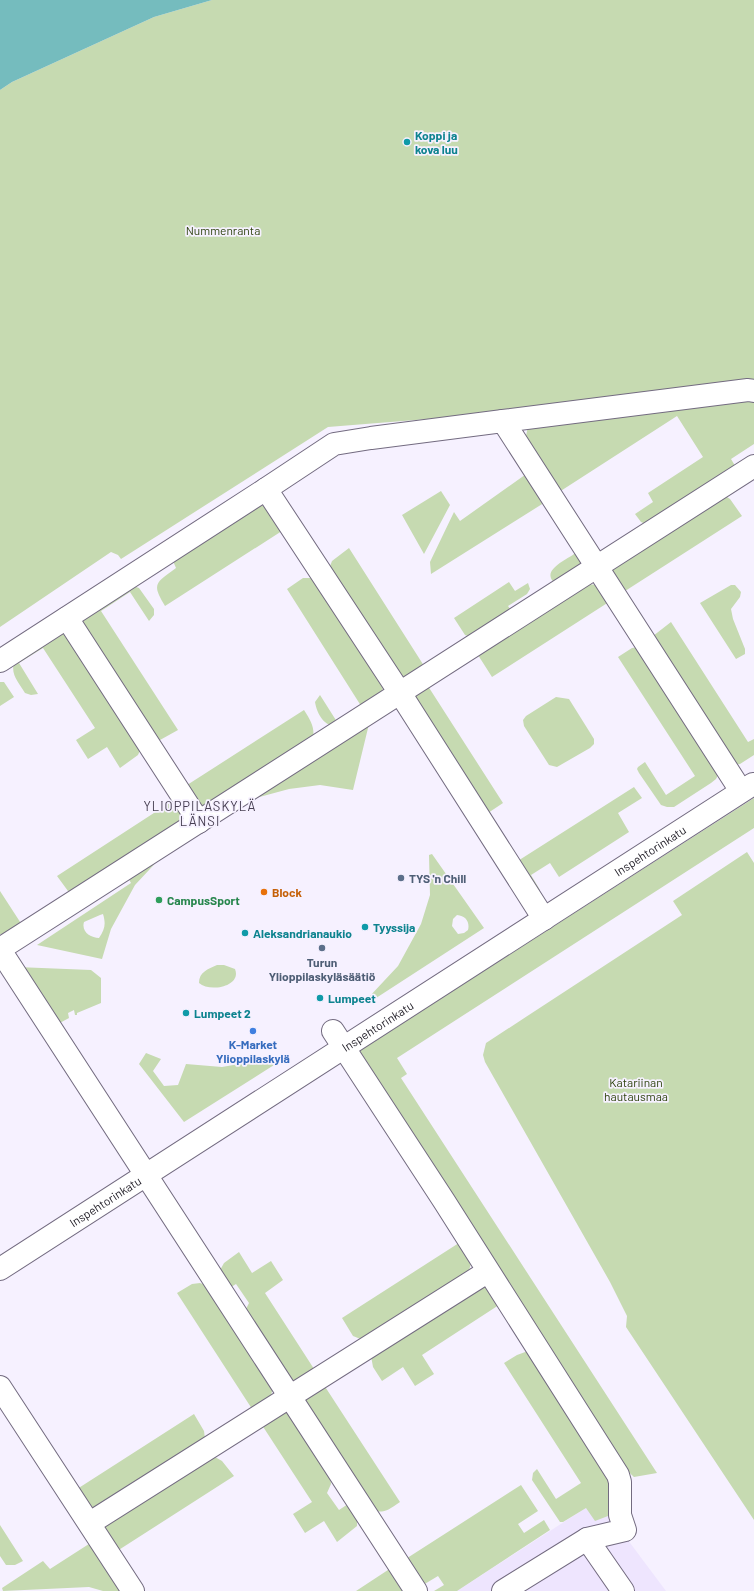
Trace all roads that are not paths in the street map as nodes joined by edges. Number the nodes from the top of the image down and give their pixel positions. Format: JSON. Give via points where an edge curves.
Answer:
{"nodes":[{"id":1,"x":754,"y":391,"type":"edge"},
{"id":2,"x":503,"y":421,"type":"junction"},
{"id":3,"x":754,"y":466,"type":"edge"},
{"id":4,"x":266,"y":489,"type":"junction"},
{"id":5,"x":597,"y":567,"type":"junction"},
{"id":6,"x":67,"y":618,"type":"junction"},
{"id":7,"x":0,"y":661,"type":"edge"},
{"id":8,"x":400,"y":693,"type":"junction"},
{"id":9,"x":748,"y":787,"type":"edge"},
{"id":10,"x":199,"y":822,"type":"junction"},
{"id":11,"x":544,"y":918,"type":"junction"},
{"id":12,"x":0,"y":950,"type":"edge"},
{"id":13,"x":338,"y":1039,"type":"junction"},
{"id":14,"x":146,"y":1175,"type":"junction"},
{"id":15,"x":0,"y":1269,"type":"edge"},
{"id":16,"x":488,"y":1272,"type":"junction"},
{"id":17,"x":0,"y":1387,"type":"edge"},
{"id":18,"x":290,"y":1396,"type":"junction"},
{"id":19,"x":90,"y":1523,"type":"junction"},
{"id":20,"x":587,"y":1539,"type":"junction"},
{"id":21,"x":133,"y":1591,"type":"edge"},
{"id":22,"x":416,"y":1591,"type":"edge"},
{"id":23,"x":503,"y":1591,"type":"edge"},
{"id":24,"x":622,"y":1591,"type":"edge"}],
"edges":[{"from":1,"to":2,"type":"street"},
{"from":2,"to":4,"type":"street","via":[[334,444]]},
{"from":2,"to":5,"type":"street"},
{"from":3,"to":5,"type":"street"},
{"from":4,"to":6,"type":"street"},
{"from":4,"to":8,"type":"street"},
{"from":5,"to":8,"type":"street"},
{"from":5,"to":9,"type":"street"},
{"from":6,"to":7,"type":"street"},
{"from":6,"to":10,"type":"street"},
{"from":8,"to":10,"type":"street"},
{"from":8,"to":11,"type":"street"},
{"from":9,"to":11,"type":"street","name":"Inspehtorinkatu"},
{"from":10,"to":12,"type":"street"},
{"from":11,"to":13,"type":"street","name":"Inspehtorinkatu"},
{"from":12,"to":14,"type":"street"},
{"from":13,"to":14,"type":"street","name":"Inspehtorinkatu"},
{"from":13,"to":16,"type":"street"},
{"from":14,"to":15,"type":"street","name":"Inspehtorinkatu"},
{"from":14,"to":18,"type":"street"},
{"from":16,"to":18,"type":"street"},
{"from":16,"to":20,"type":"street","via":[[618,1475],[620,1515],[625,1530]]},
{"from":17,"to":19,"type":"street"},
{"from":18,"to":19,"type":"street"},
{"from":18,"to":22,"type":"street"},
{"from":19,"to":21,"type":"street"},
{"from":20,"to":23,"type":"street"},
{"from":20,"to":24,"type":"street"}]}
